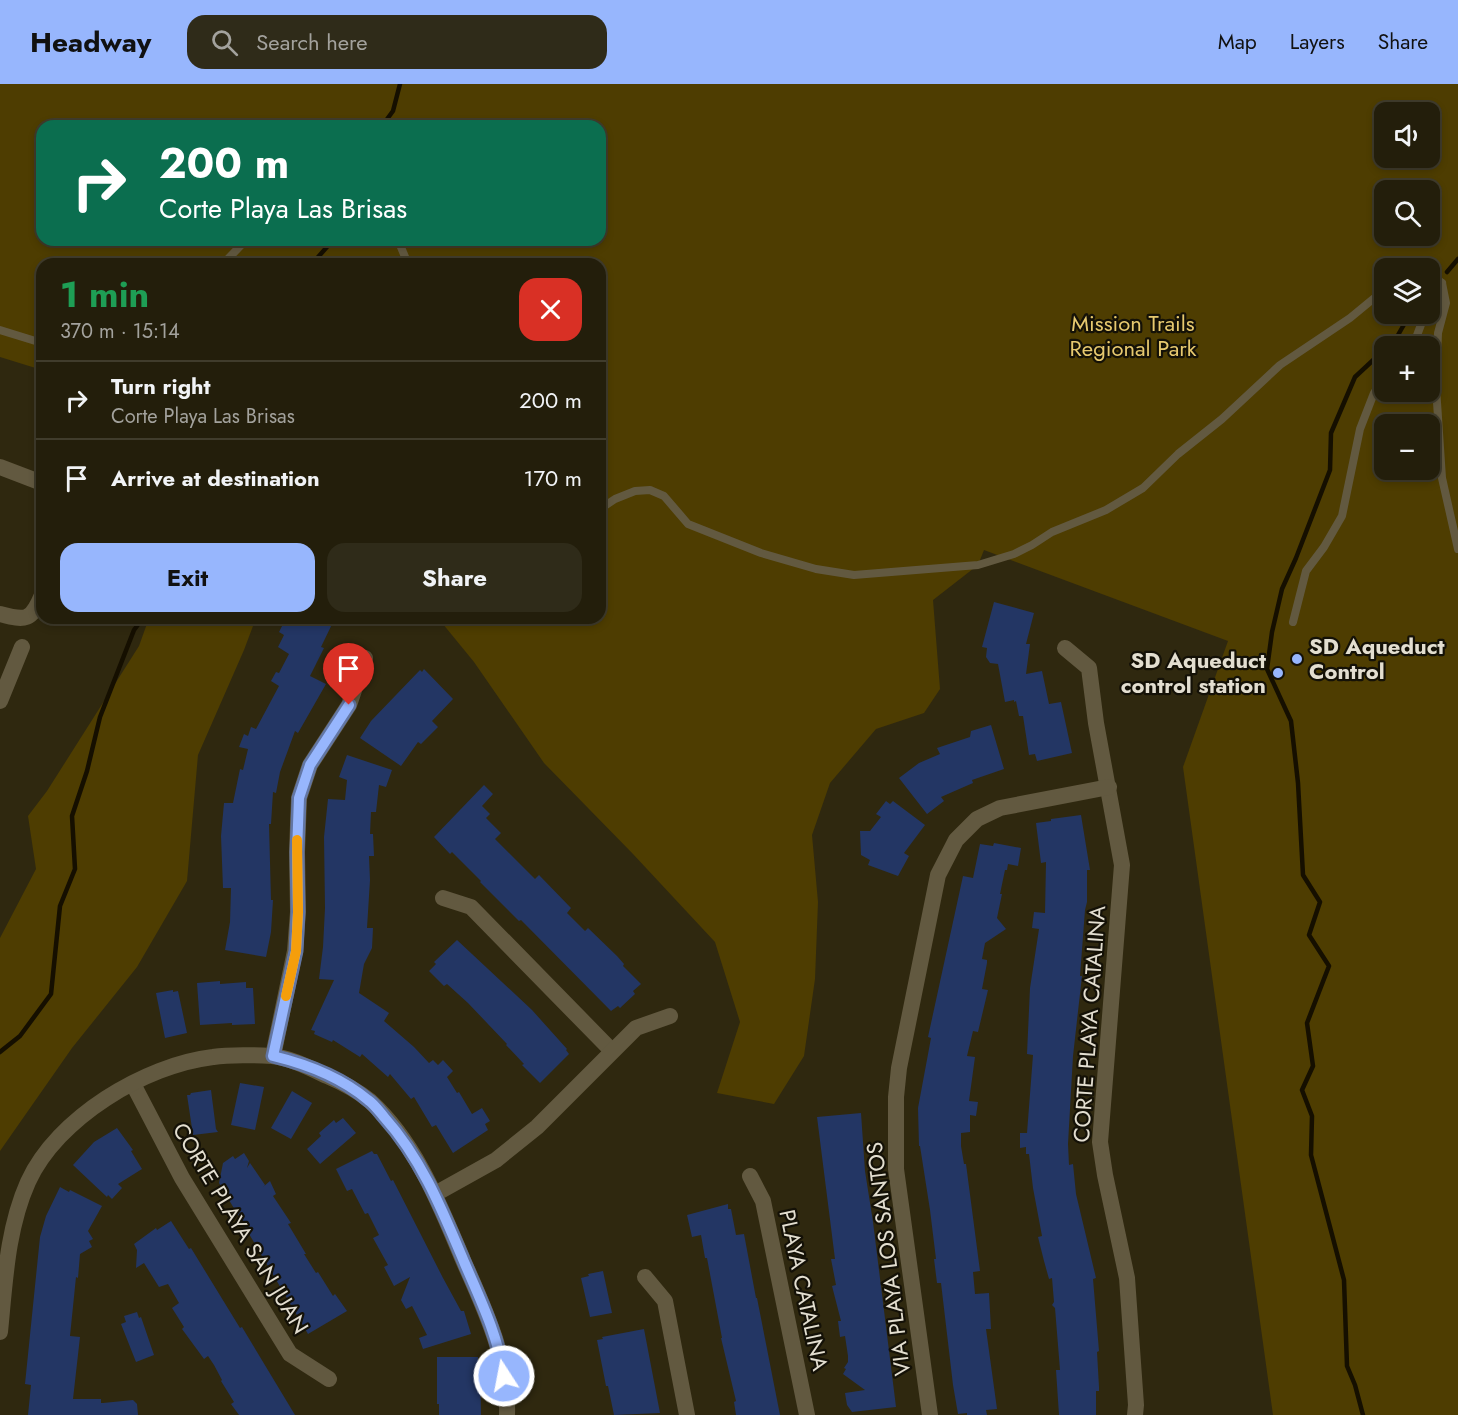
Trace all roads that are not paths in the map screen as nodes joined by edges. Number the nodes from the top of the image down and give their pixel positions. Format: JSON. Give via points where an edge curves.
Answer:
{"nodes":[{"id":1,"x":240,"y":246,"type":"edge"},
{"id":2,"x":229,"y":258,"type":"edge"},
{"id":3,"x":1442,"y":283,"type":"joint"},
{"id":4,"x":1440,"y":286,"type":"edge"},
{"id":5,"x":1374,"y":298,"type":"edge"},
{"id":6,"x":0,"y":330,"type":"edge"},
{"id":7,"x":36,"y":341,"type":"edge"},
{"id":8,"x":1374,"y":393,"type":"edge"},
{"id":9,"x":0,"y":467,"type":"edge"},
{"id":10,"x":36,"y":481,"type":"edge"},
{"id":11,"x":606,"y":505,"type":"edge"},
{"id":12,"x":1458,"y":549,"type":"edge"},
{"id":13,"x":36,"y":609,"type":"edge"},
{"id":14,"x":0,"y":614,"type":"edge"},
{"id":15,"x":1293,"y":622,"type":"dead end"},
{"id":16,"x":22,"y":647,"type":"dead end"},
{"id":17,"x":1065,"y":648,"type":"dead end"},
{"id":18,"x":365,"y":658,"type":"dead end"},
{"id":19,"x":0,"y":701,"type":"edge"},
{"id":20,"x":1109,"y":787,"type":"junction"},
{"id":21,"x":443,"y":898,"type":"dead end"},
{"id":22,"x":670,"y":1016,"type":"dead end"},
{"id":23,"x":612,"y":1051,"type":"junction"},
{"id":24,"x":273,"y":1056,"type":"junction"},
{"id":25,"x":133,"y":1084,"type":"junction"},
{"id":26,"x":750,"y":1176,"type":"dead end"},
{"id":27,"x":435,"y":1194,"type":"junction"},
{"id":28,"x":645,"y":1278,"type":"dead end"},
{"id":29,"x":0,"y":1332,"type":"edge"},
{"id":30,"x":329,"y":1378,"type":"dead end"},
{"id":31,"x":507,"y":1415,"type":"edge"},
{"id":32,"x":687,"y":1415,"type":"edge"},
{"id":33,"x":807,"y":1415,"type":"edge"},
{"id":34,"x":930,"y":1415,"type":"edge"},
{"id":35,"x":1135,"y":1415,"type":"edge"}],
"edges":[{"from":1,"to":2,"type":"lane"},
{"from":3,"to":4,"type":"lane"},
{"from":3,"to":12,"type":"lane","via":[[1446,303],[1438,333],[1437,398],[1442,478]]},
{"from":5,"to":11,"type":"lane","via":[[1280,365],[1143,489],[1106,510],[1052,531],[1014,554],[978,565],[854,575],[816,569],[761,553],[688,524],[664,496],[650,490],[635,491]]},
{"from":6,"to":7,"type":"lane"},
{"from":8,"to":15,"type":"lane","via":[[1360,429],[1342,516],[1306,571]]},
{"from":9,"to":10,"type":"street"},
{"from":13,"to":14,"type":"street","via":[[21,620]]},
{"from":16,"to":19,"type":"street"},
{"from":17,"to":20,"type":"street","name":"CORTE PLAYA CATALINA","via":[[1089,668]]},
{"from":18,"to":24,"type":"street","via":[[349,705],[310,765],[299,798],[296,951]]},
{"from":20,"to":34,"type":"street","name":"VIA PLAYA LOS SANTOS","via":[[1000,808],[977,819],[956,840],[938,875],[896,1097],[896,1169]]},
{"from":20,"to":35,"type":"street","name":"CORTE PLAYA CATALINA","via":[[1122,865],[1101,1142],[1127,1278]]},
{"from":21,"to":23,"type":"street","via":[[471,907]]},
{"from":22,"to":23,"type":"street","via":[[636,1028]]},
{"from":23,"to":27,"type":"street","via":[[537,1127],[496,1160]]},
{"from":24,"to":25,"type":"street","via":[[213,1057],[163,1069]]},
{"from":24,"to":27,"type":"street","via":[[297,1062],[369,1100],[401,1136]]},
{"from":25,"to":29,"type":"street","via":[[69,1126],[47,1150],[29,1180],[16,1212]]},
{"from":25,"to":30,"type":"street","name":"CORTE PLAYA SAN JUAN","via":[[182,1178],[290,1354]]},
{"from":26,"to":33,"type":"street","name":"PLAYA CATALINA","via":[[763,1201]]},
{"from":27,"to":31,"type":"street","via":[[500,1352]]},
{"from":28,"to":32,"type":"street","via":[[665,1301]]}]}
